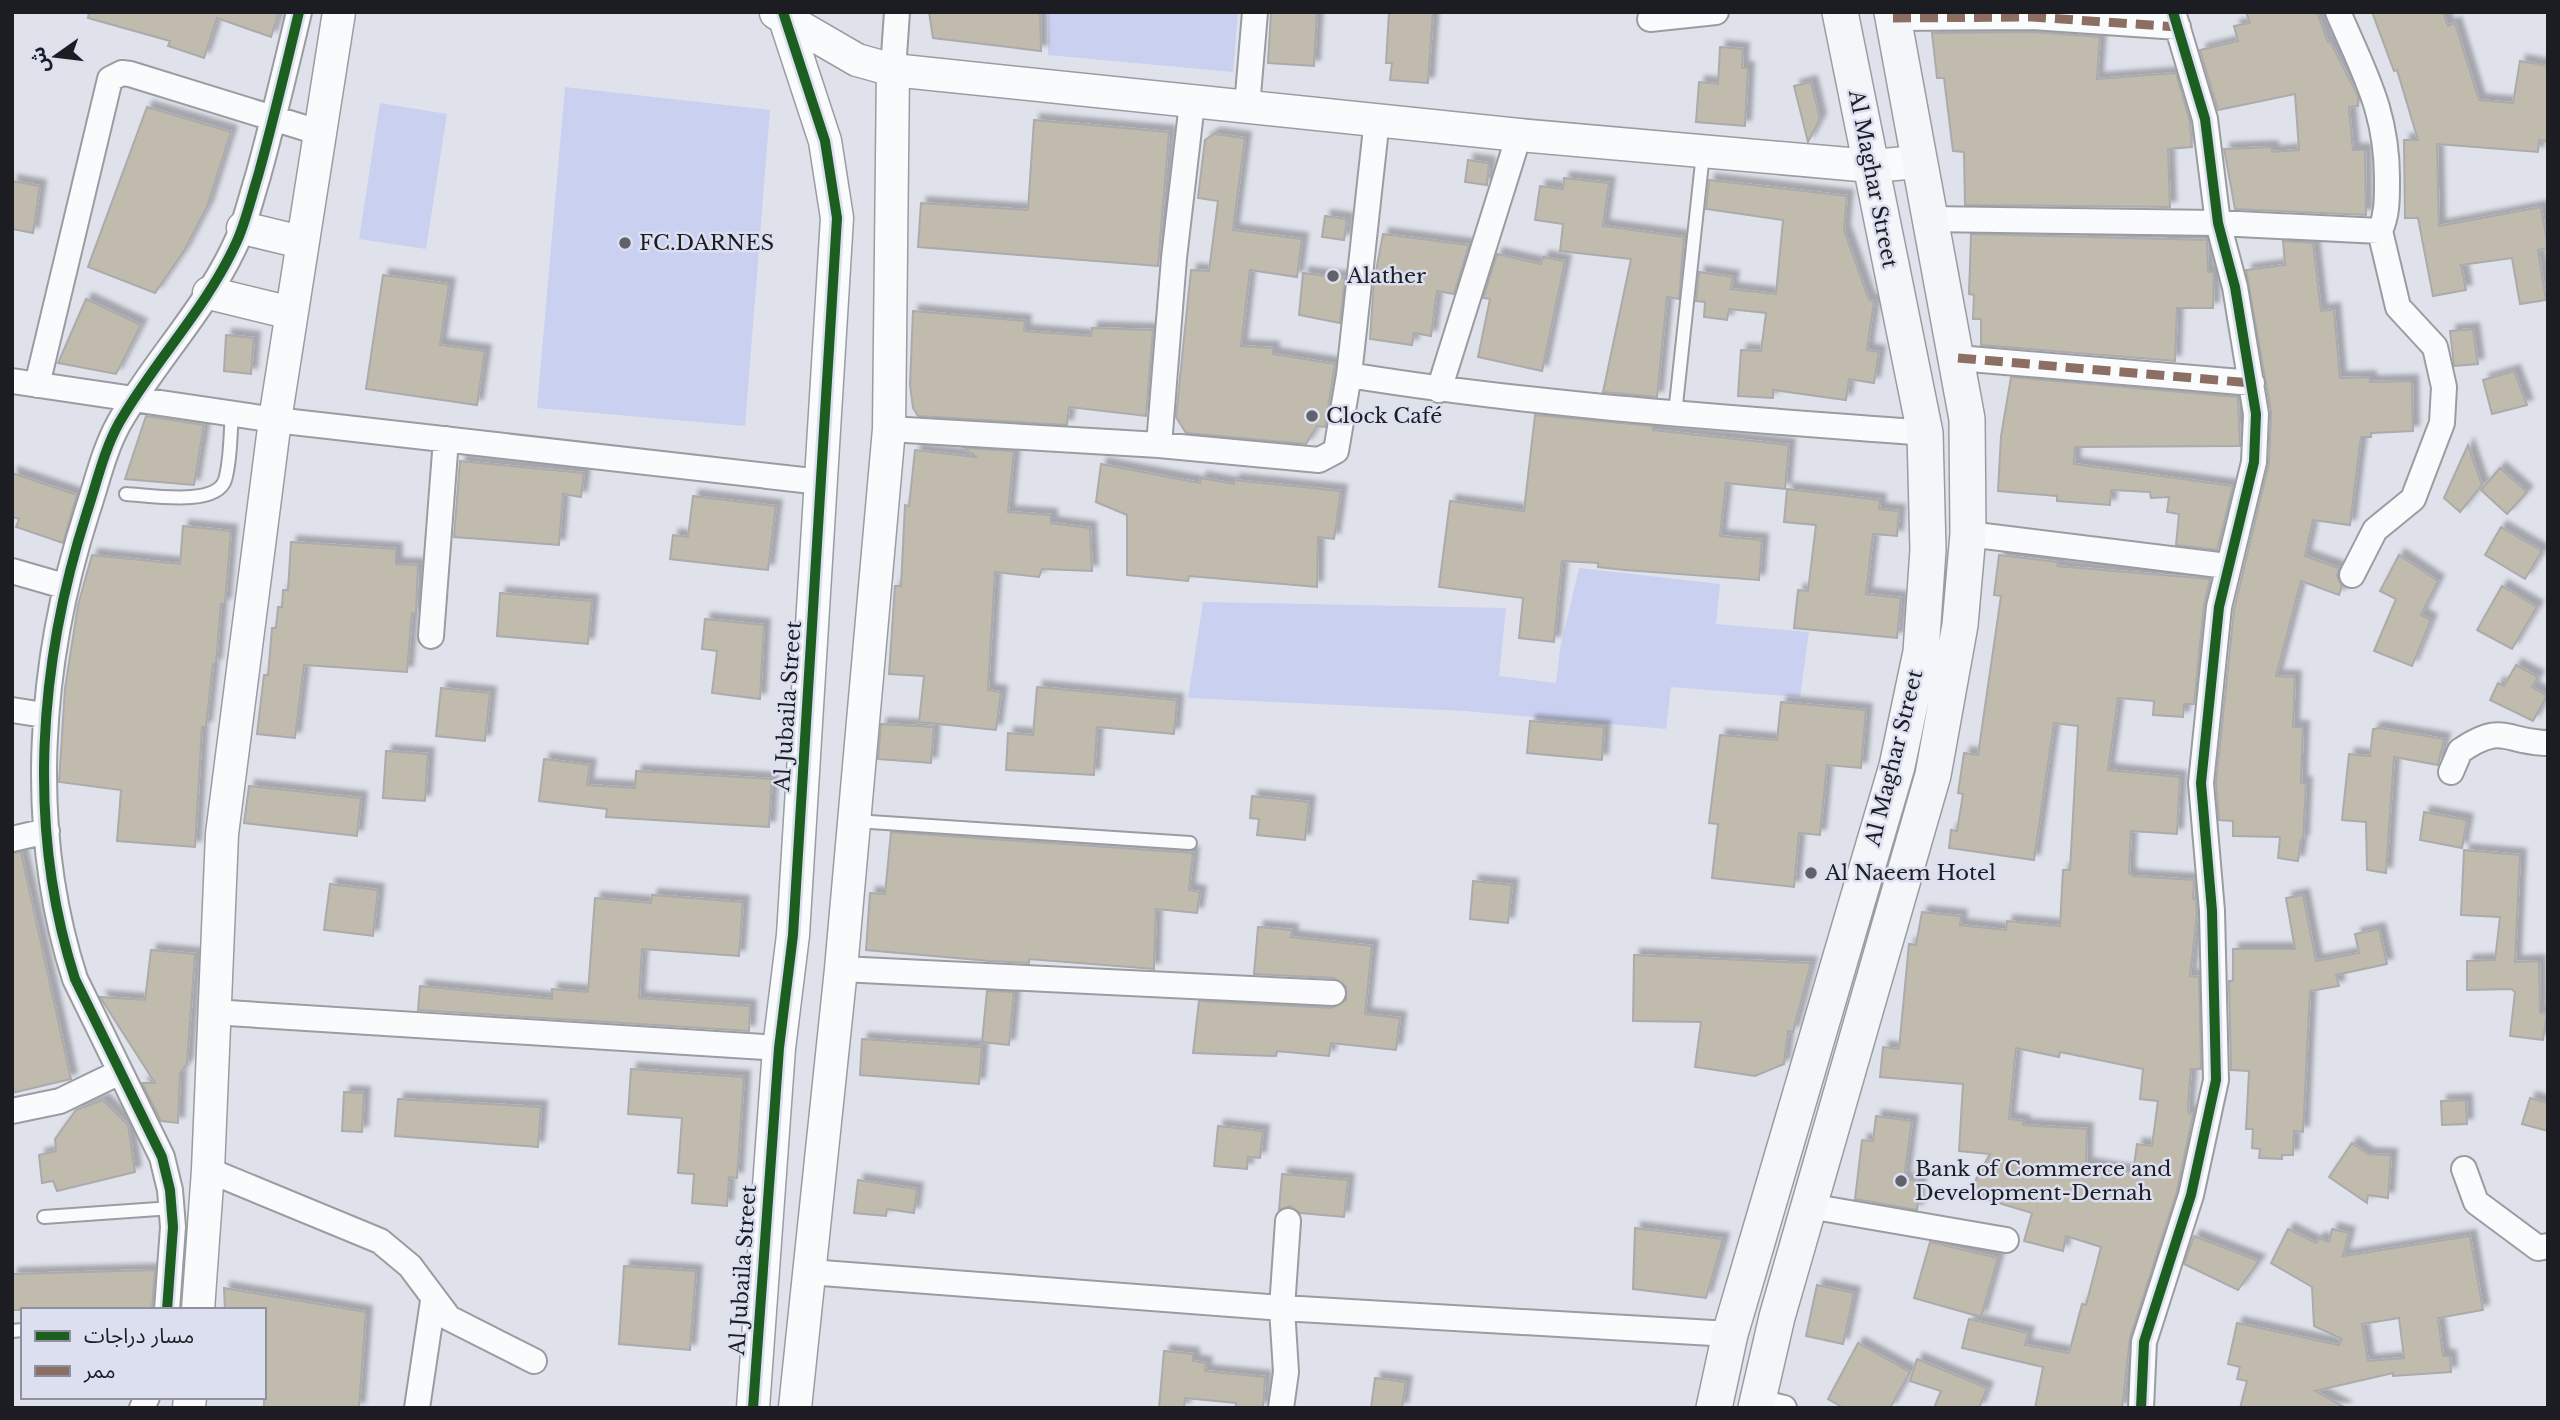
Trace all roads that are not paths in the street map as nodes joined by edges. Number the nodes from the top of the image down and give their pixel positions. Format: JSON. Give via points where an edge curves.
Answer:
{"nodes":[{"id":1,"x":299,"y":12,"type":"edge"},
{"id":2,"x":339,"y":12,"type":"edge"},
{"id":3,"x":897,"y":12,"type":"edge"},
{"id":4,"x":1255,"y":12,"type":"edge"},
{"id":5,"x":1716,"y":12,"type":"edge"},
{"id":6,"x":1840,"y":12,"type":"edge"},
{"id":7,"x":2338,"y":12,"type":"edge"},
{"id":8,"x":780,"y":14,"type":"edge"},
{"id":9,"x":1892,"y":15,"type":"edge"},
{"id":10,"x":1650,"y":19,"type":"dead end"},
{"id":11,"x":2176,"y":20,"type":"edge"},
{"id":12,"x":893,"y":70,"type":"junction"},
{"id":13,"x":1192,"y":103,"type":"junction"},
{"id":14,"x":1247,"y":107,"type":"junction"},
{"id":15,"x":274,"y":118,"type":"junction"},
{"id":16,"x":1377,"y":119,"type":"junction"},
{"id":17,"x":318,"y":132,"type":"junction"},
{"id":18,"x":1519,"y":135,"type":"junction"},
{"id":19,"x":1703,"y":149,"type":"junction"},
{"id":20,"x":1919,"y":162,"type":"junction"},
{"id":21,"x":1871,"y":166,"type":"junction"},
{"id":22,"x":1928,"y":219,"type":"junction"},
{"id":23,"x":2218,"y":223,"type":"junction"},
{"id":24,"x":243,"y":228,"type":"junction"},
{"id":25,"x":2380,"y":231,"type":"junction"},
{"id":26,"x":301,"y":242,"type":"junction"},
{"id":27,"x":209,"y":293,"type":"junction"},
{"id":28,"x":291,"y":313,"type":"junction"},
{"id":29,"x":1958,"y":358,"type":"junction"},
{"id":30,"x":1349,"y":374,"type":"junction"},
{"id":31,"x":12,"y":381,"type":"edge"},
{"id":32,"x":2252,"y":383,"type":"junction"},
{"id":33,"x":37,"y":385,"type":"junction"},
{"id":34,"x":1439,"y":390,"type":"junction"},
{"id":35,"x":133,"y":400,"type":"junction"},
{"id":36,"x":232,"y":414,"type":"junction"},
{"id":37,"x":1675,"y":414,"type":"junction"},
{"id":38,"x":275,"y":420,"type":"junction"},
{"id":39,"x":889,"y":429,"type":"junction"},
{"id":40,"x":1925,"y":433,"type":"junction"},
{"id":41,"x":446,"y":439,"type":"junction"},
{"id":42,"x":1159,"y":445,"type":"junction"},
{"id":43,"x":821,"y":482,"type":"junction"},
{"id":44,"x":126,"y":494,"type":"dead end"},
{"id":45,"x":1968,"y":534,"type":"junction"},
{"id":46,"x":2227,"y":566,"type":"junction"},
{"id":47,"x":12,"y":571,"type":"edge"},
{"id":48,"x":2352,"y":575,"type":"dead end"},
{"id":49,"x":64,"y":586,"type":"junction"},
{"id":50,"x":431,"y":636,"type":"dead end"},
{"id":51,"x":12,"y":710,"type":"edge"},
{"id":52,"x":44,"y":715,"type":"junction"},
{"id":53,"x":2548,"y":743,"type":"edge"},
{"id":54,"x":1897,"y":766,"type":"junction"},
{"id":55,"x":2451,"y":772,"type":"dead end"},
{"id":56,"x":1933,"y":775,"type":"junction"},
{"id":57,"x":855,"y":821,"type":"junction"},
{"id":58,"x":47,"y":831,"type":"junction"},
{"id":59,"x":12,"y":839,"type":"edge"},
{"id":60,"x":1190,"y":843,"type":"dead end"},
{"id":61,"x":841,"y":969,"type":"junction"},
{"id":62,"x":1334,"y":993,"type":"dead end"},
{"id":63,"x":212,"y":1012,"type":"junction"},
{"id":64,"x":779,"y":1048,"type":"junction"},
{"id":65,"x":120,"y":1072,"type":"junction"},
{"id":66,"x":12,"y":1111,"type":"edge"},
{"id":67,"x":2464,"y":1169,"type":"dead end"},
{"id":68,"x":208,"y":1170,"type":"junction"},
{"id":69,"x":1809,"y":1206,"type":"junction"},
{"id":70,"x":172,"y":1208,"type":"junction"},
{"id":71,"x":44,"y":1217,"type":"dead end"},
{"id":72,"x":1288,"y":1221,"type":"dead end"},
{"id":73,"x":2006,"y":1240,"type":"dead end"},
{"id":74,"x":2548,"y":1246,"type":"edge"},
{"id":75,"x":809,"y":1272,"type":"junction"},
{"id":76,"x":433,"y":1301,"type":"junction"},
{"id":77,"x":167,"y":1308,"type":"edge"},
{"id":78,"x":198,"y":1308,"type":"edge"},
{"id":79,"x":1282,"y":1308,"type":"junction"},
{"id":80,"x":1730,"y":1334,"type":"junction"},
{"id":81,"x":534,"y":1361,"type":"dead end"},
{"id":82,"x":1766,"y":1406,"type":"edge"},
{"id":83,"x":417,"y":1408,"type":"edge"},
{"id":84,"x":753,"y":1408,"type":"edge"},
{"id":85,"x":795,"y":1408,"type":"edge"},
{"id":86,"x":1281,"y":1408,"type":"edge"},
{"id":87,"x":1714,"y":1408,"type":"edge"},
{"id":88,"x":2141,"y":1408,"type":"edge"}],
"edges":[{"from":1,"to":15,"type":"street"},
{"from":2,"to":17,"type":"street"},
{"from":3,"to":12,"type":"street"},
{"from":4,"to":14,"type":"street"},
{"from":5,"to":10,"type":"street"},
{"from":6,"to":21,"type":"main road","name":"Al Maghar Street"},
{"from":7,"to":25,"type":"street","via":[[2379,107],[2388,146],[2386,215]]},
{"from":8,"to":12,"type":"street","via":[[856,60]]},
{"from":8,"to":43,"type":"street","name":"Al Jubaila Street","via":[[825,141],[837,218]]},
{"from":9,"to":11,"type":"street"},
{"from":9,"to":20,"type":"main road","name":"Al Maghar Street"},
{"from":11,"to":23,"type":"street","via":[[2204,119]]},
{"from":12,"to":13,"type":"street"},
{"from":12,"to":39,"type":"street"},
{"from":13,"to":14,"type":"street"},
{"from":13,"to":42,"type":"street"},
{"from":14,"to":16,"type":"street"},
{"from":15,"to":17,"type":"street"},
{"from":15,"to":24,"type":"street"},
{"from":15,"to":33,"type":"street","via":[[130,74],[110,79]]},
{"from":16,"to":18,"type":"street"},
{"from":16,"to":30,"type":"street"},
{"from":17,"to":26,"type":"street"},
{"from":18,"to":19,"type":"street"},
{"from":18,"to":34,"type":"street"},
{"from":19,"to":21,"type":"street"},
{"from":19,"to":37,"type":"lane"},
{"from":20,"to":21,"type":"street"},
{"from":20,"to":22,"type":"main road","name":"Al Maghar Street"},
{"from":21,"to":40,"type":"main road","name":"Al Maghar Street"},
{"from":22,"to":23,"type":"street"},
{"from":22,"to":29,"type":"main road","name":"Al Maghar Street"},
{"from":23,"to":25,"type":"street"},
{"from":23,"to":32,"type":"street"},
{"from":24,"to":26,"type":"street"},
{"from":24,"to":27,"type":"street"},
{"from":25,"to":48,"type":"street","via":[[2398,307],[2435,347],[2444,387],[2442,423],[2413,499],[2375,530]]},
{"from":26,"to":28,"type":"street"},
{"from":27,"to":28,"type":"street"},
{"from":27,"to":35,"type":"street"},
{"from":28,"to":38,"type":"street"},
{"from":29,"to":32,"type":"street"},
{"from":29,"to":45,"type":"main road","name":"Al Maghar Street","via":[[1967,419]]},
{"from":30,"to":34,"type":"street"},
{"from":30,"to":42,"type":"street","via":[[1336,451],[1328,457],[1319,460]]},
{"from":31,"to":33,"type":"street"},
{"from":32,"to":46,"type":"street","via":[[2254,462]]},
{"from":33,"to":35,"type":"street"},
{"from":34,"to":37,"type":"street"},
{"from":35,"to":36,"type":"street"},
{"from":35,"to":49,"type":"street","via":[[109,444]]},
{"from":36,"to":38,"type":"street"},
{"from":36,"to":44,"type":"lane","via":[[225,481],[215,492],[203,497]]},
{"from":37,"to":40,"type":"street"},
{"from":38,"to":41,"type":"street"},
{"from":38,"to":63,"type":"street","via":[[222,834]]},
{"from":39,"to":42,"type":"street"},
{"from":39,"to":57,"type":"street"},
{"from":40,"to":54,"type":"main road","name":"Al Maghar Street","via":[[1928,550],[1921,652]]},
{"from":41,"to":43,"type":"street"},
{"from":41,"to":50,"type":"street"},
{"from":43,"to":64,"type":"street","name":"Al Jubaila Street","via":[[793,936]]},
{"from":45,"to":46,"type":"street"},
{"from":45,"to":56,"type":"main road","name":"Al Maghar Street","via":[[1960,625]]},
{"from":46,"to":88,"type":"street","via":[[2218,607],[2201,783],[2212,911],[2216,1080],[2191,1195],[2144,1342]]},
{"from":47,"to":49,"type":"street"},
{"from":49,"to":52,"type":"street"},
{"from":51,"to":52,"type":"street"},
{"from":52,"to":58,"type":"street"},
{"from":53,"to":55,"type":"street","via":[[2491,734],[2460,751]]},
{"from":54,"to":56,"type":"main road"},
{"from":54,"to":80,"type":"main road","name":"Al Maghar Street"},
{"from":56,"to":69,"type":"main road","name":"Al Maghar Street"},
{"from":57,"to":60,"type":"lane"},
{"from":57,"to":61,"type":"street"},
{"from":58,"to":59,"type":"street"},
{"from":58,"to":65,"type":"street","via":[[66,952]]},
{"from":61,"to":62,"type":"street"},
{"from":61,"to":75,"type":"street"},
{"from":63,"to":64,"type":"street"},
{"from":63,"to":68,"type":"street"},
{"from":64,"to":84,"type":"street","name":"Al Jubaila Street"},
{"from":65,"to":66,"type":"street","via":[[60,1101]]},
{"from":65,"to":70,"type":"street","via":[[162,1157]]},
{"from":67,"to":74,"type":"street","via":[[2476,1202],[2538,1248]]},
{"from":68,"to":76,"type":"street","via":[[380,1241],[410,1266]]},
{"from":68,"to":78,"type":"street"},
{"from":69,"to":73,"type":"street"},
{"from":69,"to":82,"type":"main road","name":"Al Maghar Street"},
{"from":70,"to":71,"type":"lane"},
{"from":70,"to":77,"type":"street"},
{"from":72,"to":79,"type":"street"},
{"from":75,"to":79,"type":"street"},
{"from":75,"to":85,"type":"street"},
{"from":76,"to":81,"type":"street","via":[[458,1325]]},
{"from":76,"to":83,"type":"street"},
{"from":79,"to":80,"type":"street"},
{"from":79,"to":86,"type":"street","via":[[1286,1372]]},
{"from":80,"to":87,"type":"main road","name":"Al Maghar Street"}]}
